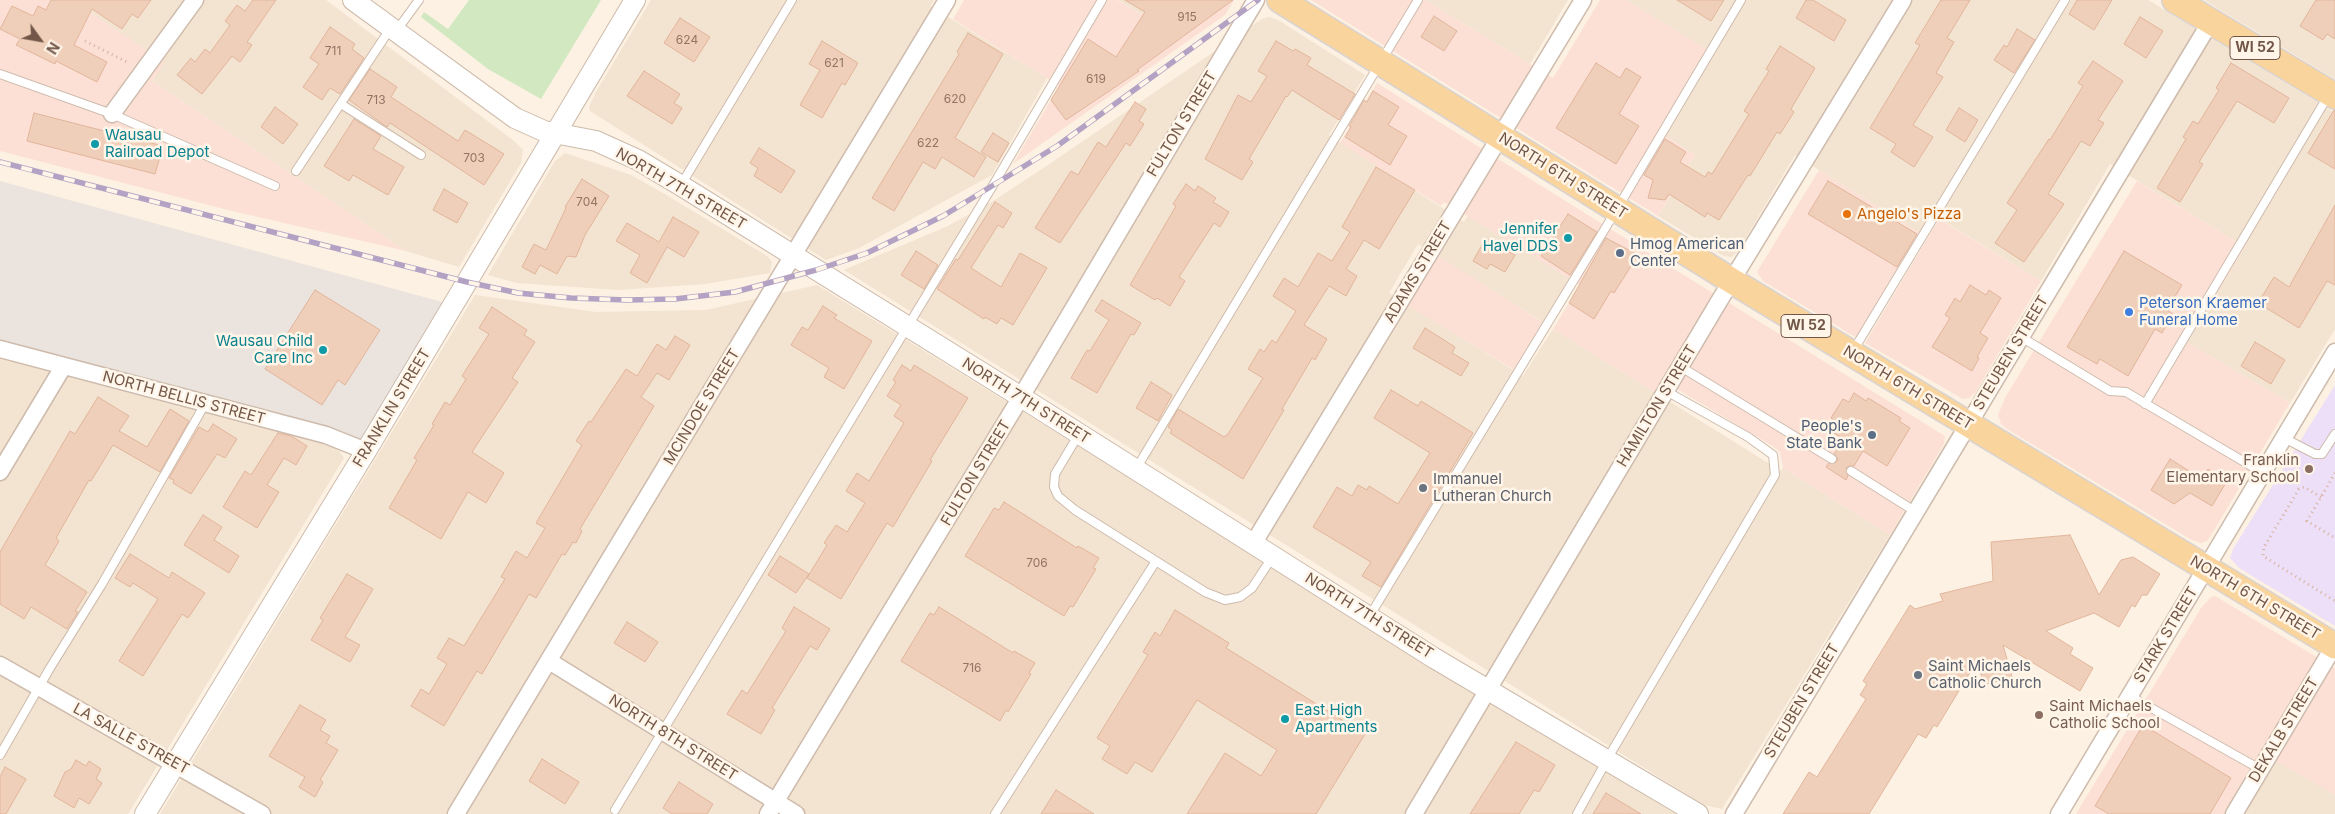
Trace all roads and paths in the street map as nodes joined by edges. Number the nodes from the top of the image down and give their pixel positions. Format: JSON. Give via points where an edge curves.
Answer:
{"nodes":[{"id":1,"x":195,"y":0,"type":"edge"},
{"id":2,"x":353,"y":0,"type":"edge"},
{"id":3,"x":419,"y":0,"type":"edge"},
{"id":4,"x":636,"y":0,"type":"edge"},
{"id":5,"x":792,"y":0,"type":"edge"},
{"id":6,"x":947,"y":0,"type":"edge"},
{"id":7,"x":1102,"y":0,"type":"edge"},
{"id":8,"x":1256,"y":0,"type":"edge"},
{"id":9,"x":1280,"y":0,"type":"edge"},
{"id":10,"x":1418,"y":0,"type":"edge"},
{"id":11,"x":1583,"y":0,"type":"edge"},
{"id":12,"x":1741,"y":0,"type":"edge"},
{"id":13,"x":1903,"y":0,"type":"edge"},
{"id":14,"x":2065,"y":0,"type":"edge"},
{"id":15,"x":2175,"y":0,"type":"edge"},
{"id":16,"x":2211,"y":21,"type":"junction"},
{"id":17,"x":393,"y":30,"type":"junction"},
{"id":18,"x":85,"y":41,"type":"dead end"},
{"id":19,"x":1380,"y":62,"type":"junction"},
{"id":20,"x":129,"y":64,"type":"dead end"},
{"id":21,"x":0,"y":74,"type":"edge"},
{"id":22,"x":2332,"y":94,"type":"edge"},
{"id":23,"x":341,"y":104,"type":"junction"},
{"id":24,"x":112,"y":114,"type":"junction"},
{"id":25,"x":556,"y":134,"type":"junction"},
{"id":26,"x":1500,"y":136,"type":"junction"},
{"id":27,"x":422,"y":155,"type":"dead end"},
{"id":28,"x":296,"y":171,"type":"dead end"},
{"id":29,"x":680,"y":185,"type":"junction"},
{"id":30,"x":275,"y":186,"type":"dead end"},
{"id":31,"x":1617,"y":209,"type":"junction"},
{"id":32,"x":793,"y":256,"type":"junction"},
{"id":33,"x":1732,"y":281,"type":"junction"},
{"id":34,"x":907,"y":326,"type":"junction"},
{"id":35,"x":2021,"y":336,"type":"junction"},
{"id":36,"x":0,"y":349,"type":"edge"},
{"id":37,"x":2335,"y":352,"type":"edge"},
{"id":38,"x":1852,"y":354,"type":"junction"},
{"id":39,"x":63,"y":367,"type":"junction"},
{"id":40,"x":1681,"y":367,"type":"junction"},
{"id":41,"x":1666,"y":391,"type":"junction"},
{"id":42,"x":1022,"y":397,"type":"junction"},
{"id":43,"x":205,"y":404,"type":"junction"},
{"id":44,"x":2145,"y":404,"type":"junction"},
{"id":45,"x":1968,"y":425,"type":"junction"},
{"id":46,"x":1079,"y":434,"type":"junction"},
{"id":47,"x":2335,"y":434,"type":"edge"},
{"id":48,"x":2284,"y":438,"type":"junction"},
{"id":49,"x":366,"y":451,"type":"junction"},
{"id":50,"x":1832,"y":459,"type":"dead end"},
{"id":51,"x":1136,"y":469,"type":"junction"},
{"id":52,"x":1851,"y":471,"type":"dead end"},
{"id":53,"x":0,"y":472,"type":"edge"},
{"id":54,"x":2335,"y":473,"type":"edge"},
{"id":55,"x":2262,"y":474,"type":"junction"},
{"id":56,"x":2321,"y":497,"type":"junction"},
{"id":57,"x":1916,"y":512,"type":"junction"},
{"id":58,"x":2335,"y":538,"type":"edge"},
{"id":59,"x":1253,"y":544,"type":"junction"},
{"id":60,"x":1273,"y":556,"type":"junction"},
{"id":61,"x":1156,"y":561,"type":"junction"},
{"id":62,"x":2206,"y":568,"type":"junction"},
{"id":63,"x":2335,"y":601,"type":"edge"},
{"id":64,"x":1369,"y":617,"type":"junction"},
{"id":65,"x":2334,"y":646,"type":"edge"},
{"id":66,"x":549,"y":661,"type":"junction"},
{"id":67,"x":0,"y":665,"type":"edge"},
{"id":68,"x":39,"y":687,"type":"junction"},
{"id":69,"x":1488,"y":689,"type":"junction"},
{"id":70,"x":2130,"y":696,"type":"junction"},
{"id":71,"x":663,"y":732,"type":"junction"},
{"id":72,"x":0,"y":755,"type":"edge"},
{"id":73,"x":1606,"y":760,"type":"junction"},
{"id":74,"x":175,"y":765,"type":"junction"},
{"id":75,"x":2260,"y":770,"type":"junction"},
{"id":76,"x":772,"y":808,"type":"edge"},
{"id":77,"x":615,"y":810,"type":"dead end"},
{"id":78,"x":145,"y":814,"type":"edge"},
{"id":79,"x":262,"y":814,"type":"edge"},
{"id":80,"x":456,"y":814,"type":"edge"},
{"id":81,"x":796,"y":814,"type":"edge"},
{"id":82,"x":995,"y":814,"type":"edge"},
{"id":83,"x":1414,"y":814,"type":"edge"},
{"id":84,"x":1577,"y":814,"type":"edge"},
{"id":85,"x":1698,"y":814,"type":"edge"},
{"id":86,"x":1734,"y":814,"type":"edge"},
{"id":87,"x":2059,"y":814,"type":"edge"},
{"id":88,"x":2234,"y":814,"type":"edge"}],
"edges":[{"from":1,"to":24,"type":"street"},
{"from":2,"to":17,"type":"street","name":"NORTH 7TH STREET"},
{"from":3,"to":17,"type":"lane"},
{"from":4,"to":25,"type":"street","name":"FRANKLIN STREET"},
{"from":5,"to":29,"type":"lane"},
{"from":6,"to":32,"type":"street","name":"MCINDOE STREET"},
{"from":7,"to":34,"type":"lane"},
{"from":8,"to":42,"type":"street","name":"FULTON STREET"},
{"from":9,"to":19,"type":"main road","name":"NORTH 6TH STREET","number":"WI 52"},
{"from":10,"to":19,"type":"lane"},
{"from":11,"to":26,"type":"street","name":"ADAMS STREET"},
{"from":12,"to":31,"type":"lane"},
{"from":13,"to":33,"type":"street","name":"HAMILTON STREET"},
{"from":14,"to":38,"type":"lane"},
{"from":15,"to":16,"type":"main road","number":"WI 52"},
{"from":16,"to":22,"type":"main road","number":"WI 52"},
{"from":16,"to":35,"type":"street","name":"STEUBEN STREET"},
{"from":17,"to":23,"type":"lane"},
{"from":17,"to":25,"type":"street","name":"NORTH 7TH STREET","via":[[514,118]]},
{"from":18,"to":20,"type":"path"},
{"from":19,"to":26,"type":"main road","name":"NORTH 6TH STREET","number":"WI 52"},
{"from":19,"to":51,"type":"lane"},
{"from":21,"to":24,"type":"lane"},
{"from":22,"to":44,"type":"lane"},
{"from":23,"to":27,"type":"lane"},
{"from":23,"to":28,"type":"lane"},
{"from":24,"to":30,"type":"lane"},
{"from":25,"to":29,"type":"street","name":"NORTH 7TH STREET","via":[[596,141],[638,160]]},
{"from":25,"to":49,"type":"street","name":"FRANKLIN STREET"},
{"from":26,"to":31,"type":"main road","name":"NORTH 6TH STREET","number":"WI 52"},
{"from":26,"to":59,"type":"street","name":"ADAMS STREET"},
{"from":29,"to":32,"type":"street","name":"NORTH 7TH STREET"},
{"from":31,"to":33,"type":"main road","name":"NORTH 6TH STREET","number":"WI 52"},
{"from":31,"to":64,"type":"lane"},
{"from":32,"to":34,"type":"street","name":"NORTH 7TH STREET"},
{"from":32,"to":66,"type":"street","name":"MCINDOE STREET"},
{"from":33,"to":38,"type":"main road","name":"NORTH 6TH STREET","number":"WI 52"},
{"from":33,"to":40,"type":"street","name":"HAMILTON STREET"},
{"from":34,"to":42,"type":"street","name":"NORTH 7TH STREET"},
{"from":34,"to":71,"type":"lane"},
{"from":35,"to":44,"type":"lane","via":[[2110,391],[2126,392]]},
{"from":35,"to":45,"type":"street","name":"STEUBEN STREET"},
{"from":36,"to":39,"type":"street","name":"NORTH BELLIS STREET"},
{"from":37,"to":48,"type":"street","name":"STARK STREET"},
{"from":38,"to":45,"type":"main road","name":"NORTH 6TH STREET","number":"WI 52"},
{"from":39,"to":43,"type":"street","name":"NORTH BELLIS STREET"},
{"from":39,"to":53,"type":"street"},
{"from":40,"to":41,"type":"street","name":"HAMILTON STREET"},
{"from":40,"to":50,"type":"lane"},
{"from":41,"to":69,"type":"street","name":"HAMILTON STREET"},
{"from":41,"to":73,"type":"lane","via":[[1748,437],[1773,455],[1775,476]]},
{"from":42,"to":46,"type":"street","name":"NORTH 7TH STREET"},
{"from":42,"to":76,"type":"street","name":"FULTON STREET"},
{"from":43,"to":49,"type":"street","name":"NORTH BELLIS STREET","via":[[326,436]]},
{"from":43,"to":68,"type":"lane"},
{"from":44,"to":55,"type":"lane"},
{"from":45,"to":57,"type":"street","name":"STEUBEN STREET"},
{"from":45,"to":62,"type":"main road","name":"NORTH 6TH STREET","number":"WI 52"},
{"from":46,"to":51,"type":"street","name":"NORTH 7TH STREET"},
{"from":46,"to":61,"type":"lane","via":[[1055,474],[1054,488],[1058,496]]},
{"from":47,"to":48,"type":"lane","via":[[2322,454],[2315,454]]},
{"from":48,"to":55,"type":"street","name":"STARK STREET"},
{"from":49,"to":74,"type":"street","name":"FRANKLIN STREET"},
{"from":51,"to":59,"type":"street","name":"NORTH 7TH STREET"},
{"from":52,"to":57,"type":"lane"},
{"from":54,"to":56,"type":"path"},
{"from":55,"to":62,"type":"street","name":"STARK STREET"},
{"from":56,"to":58,"type":"path","via":[[2307,520]]},
{"from":56,"to":63,"type":"path","via":[[2304,487],[2299,489],[2264,547],[2263,556]]},
{"from":57,"to":86,"type":"street","name":"STEUBEN STREET"},
{"from":59,"to":60,"type":"street","name":"NORTH 7TH STREET"},
{"from":60,"to":61,"type":"lane","via":[[1247,593],[1233,600],[1216,598]]},
{"from":60,"to":64,"type":"street","name":"NORTH 7TH STREET"},
{"from":61,"to":82,"type":"lane"},
{"from":62,"to":65,"type":"main road","name":"NORTH 6TH STREET","number":"WI 52"},
{"from":62,"to":70,"type":"street","name":"STARK STREET"},
{"from":64,"to":69,"type":"street","name":"NORTH 7TH STREET"},
{"from":65,"to":75,"type":"street","name":"DEKALB STREET"},
{"from":66,"to":71,"type":"street","name":"NORTH 8TH STREET"},
{"from":66,"to":80,"type":"street","name":"MCINDOE STREET"},
{"from":67,"to":68,"type":"street","name":"LA SALLE STREET"},
{"from":68,"to":72,"type":"lane"},
{"from":68,"to":74,"type":"street","name":"LA SALLE STREET"},
{"from":69,"to":73,"type":"street","name":"NORTH 7TH STREET"},
{"from":69,"to":83,"type":"street","name":"HAMILTON STREET"},
{"from":70,"to":75,"type":"lane"},
{"from":70,"to":87,"type":"street","name":"STARK STREET"},
{"from":71,"to":76,"type":"street","name":"NORTH 8TH STREET"},
{"from":71,"to":77,"type":"lane"},
{"from":73,"to":84,"type":"lane"},
{"from":73,"to":85,"type":"street","name":"NORTH 7TH STREET"},
{"from":74,"to":78,"type":"street","name":"FRANKLIN STREET"},
{"from":74,"to":79,"type":"street","name":"LA SALLE STREET"},
{"from":75,"to":88,"type":"street","name":"DEKALB STREET"},
{"from":76,"to":81,"type":"street","name":"NORTH 8TH STREET"}]}
